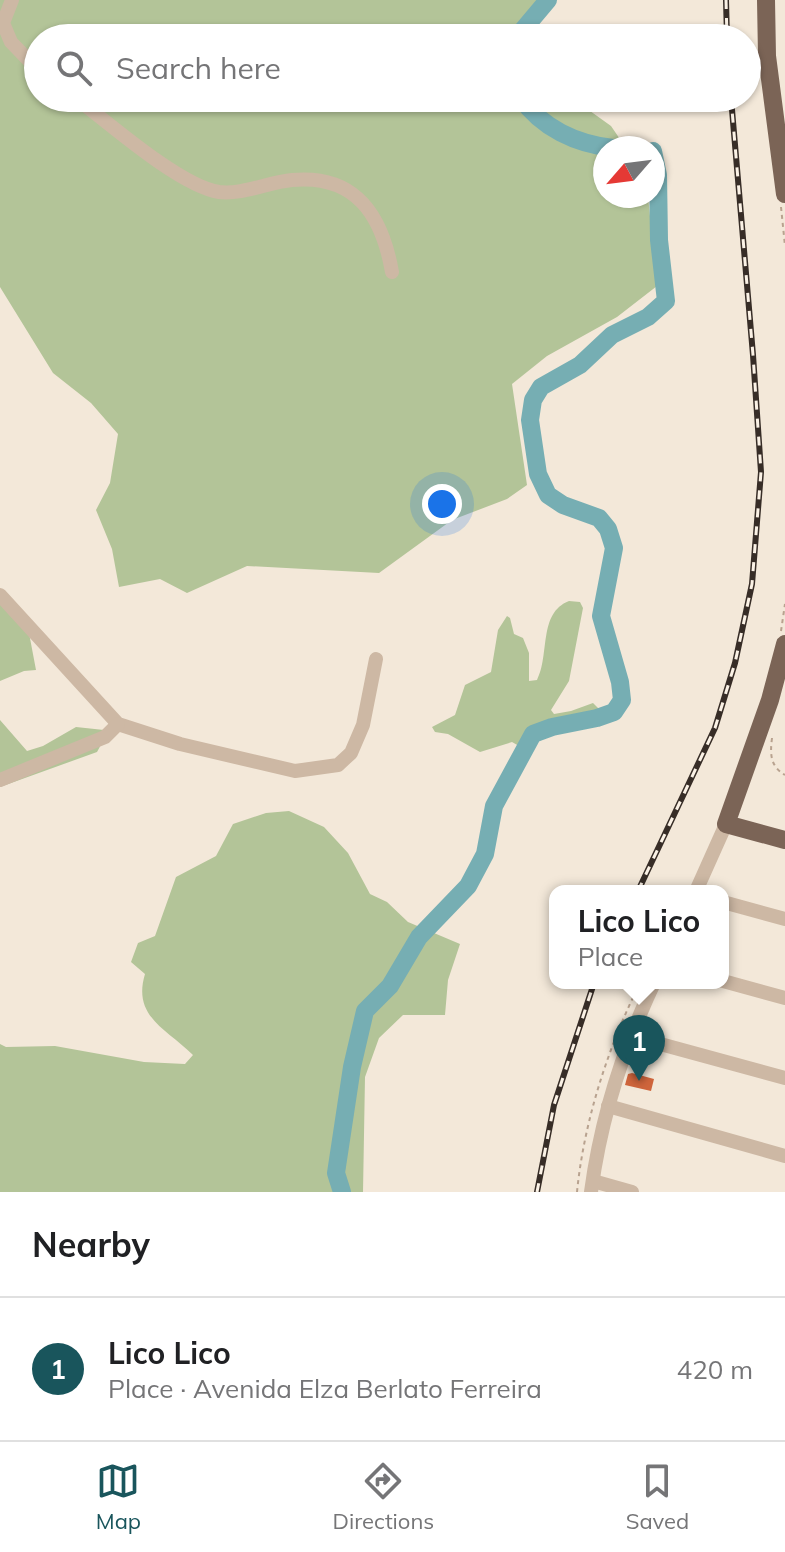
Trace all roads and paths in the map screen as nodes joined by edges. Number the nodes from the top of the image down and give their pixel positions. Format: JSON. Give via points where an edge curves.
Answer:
{"nodes":[{"id":1,"x":12,"y":0,"type":"edge"},
{"id":2,"x":766,"y":0,"type":"edge"},
{"id":3,"x":24,"y":55,"type":"edge"},
{"id":4,"x":95,"y":112,"type":"edge"},
{"id":5,"x":785,"y":194,"type":"edge"},
{"id":6,"x":392,"y":272,"type":"dead end"},
{"id":7,"x":0,"y":595,"type":"edge"},
{"id":8,"x":785,"y":644,"type":"edge"},
{"id":9,"x":376,"y":659,"type":"dead end"},
{"id":10,"x":118,"y":724,"type":"junction"},
{"id":11,"x":773,"y":737,"type":"dead end"},
{"id":12,"x":785,"y":775,"type":"edge"},
{"id":13,"x":0,"y":780,"type":"edge"},
{"id":14,"x":726,"y":824,"type":"junction"},
{"id":15,"x":785,"y":840,"type":"edge"},
{"id":16,"x":699,"y":885,"type":"edge"},
{"id":17,"x":729,"y":904,"type":"edge"},
{"id":18,"x":785,"y":919,"type":"edge"},
{"id":19,"x":729,"y":983,"type":"edge"},
{"id":20,"x":651,"y":989,"type":"edge"},
{"id":21,"x":785,"y":998,"type":"edge"},
{"id":22,"x":631,"y":1036,"type":"junction"},
{"id":23,"x":785,"y":1078,"type":"edge"},
{"id":24,"x":608,"y":1106,"type":"junction"},
{"id":25,"x":785,"y":1156,"type":"edge"},
{"id":26,"x":592,"y":1187,"type":"edge"},
{"id":27,"x":632,"y":1192,"type":"edge"}],
"edges":[{"from":1,"to":3,"type":"street","via":[[3,23]]},
{"from":2,"to":5,"type":"main road","via":[[767,56]]},
{"from":4,"to":6,"type":"street","via":[[188,182],[221,192],[293,180],[334,182],[357,197],[378,223]]},
{"from":7,"to":10,"type":"street"},
{"from":8,"to":14,"type":"main road"},
{"from":9,"to":10,"type":"street","via":[[363,725],[351,753],[338,765],[295,771]]},
{"from":10,"to":13,"type":"street","via":[[105,737]]},
{"from":11,"to":12,"type":"path","via":[[771,759]]},
{"from":14,"to":15,"type":"main road"},
{"from":14,"to":16,"type":"street"},
{"from":17,"to":18,"type":"street"},
{"from":19,"to":21,"type":"street"},
{"from":20,"to":22,"type":"street"},
{"from":22,"to":23,"type":"street"},
{"from":22,"to":24,"type":"street"},
{"from":24,"to":25,"type":"street"},
{"from":24,"to":26,"type":"street"},
{"from":26,"to":27,"type":"street"}]}
